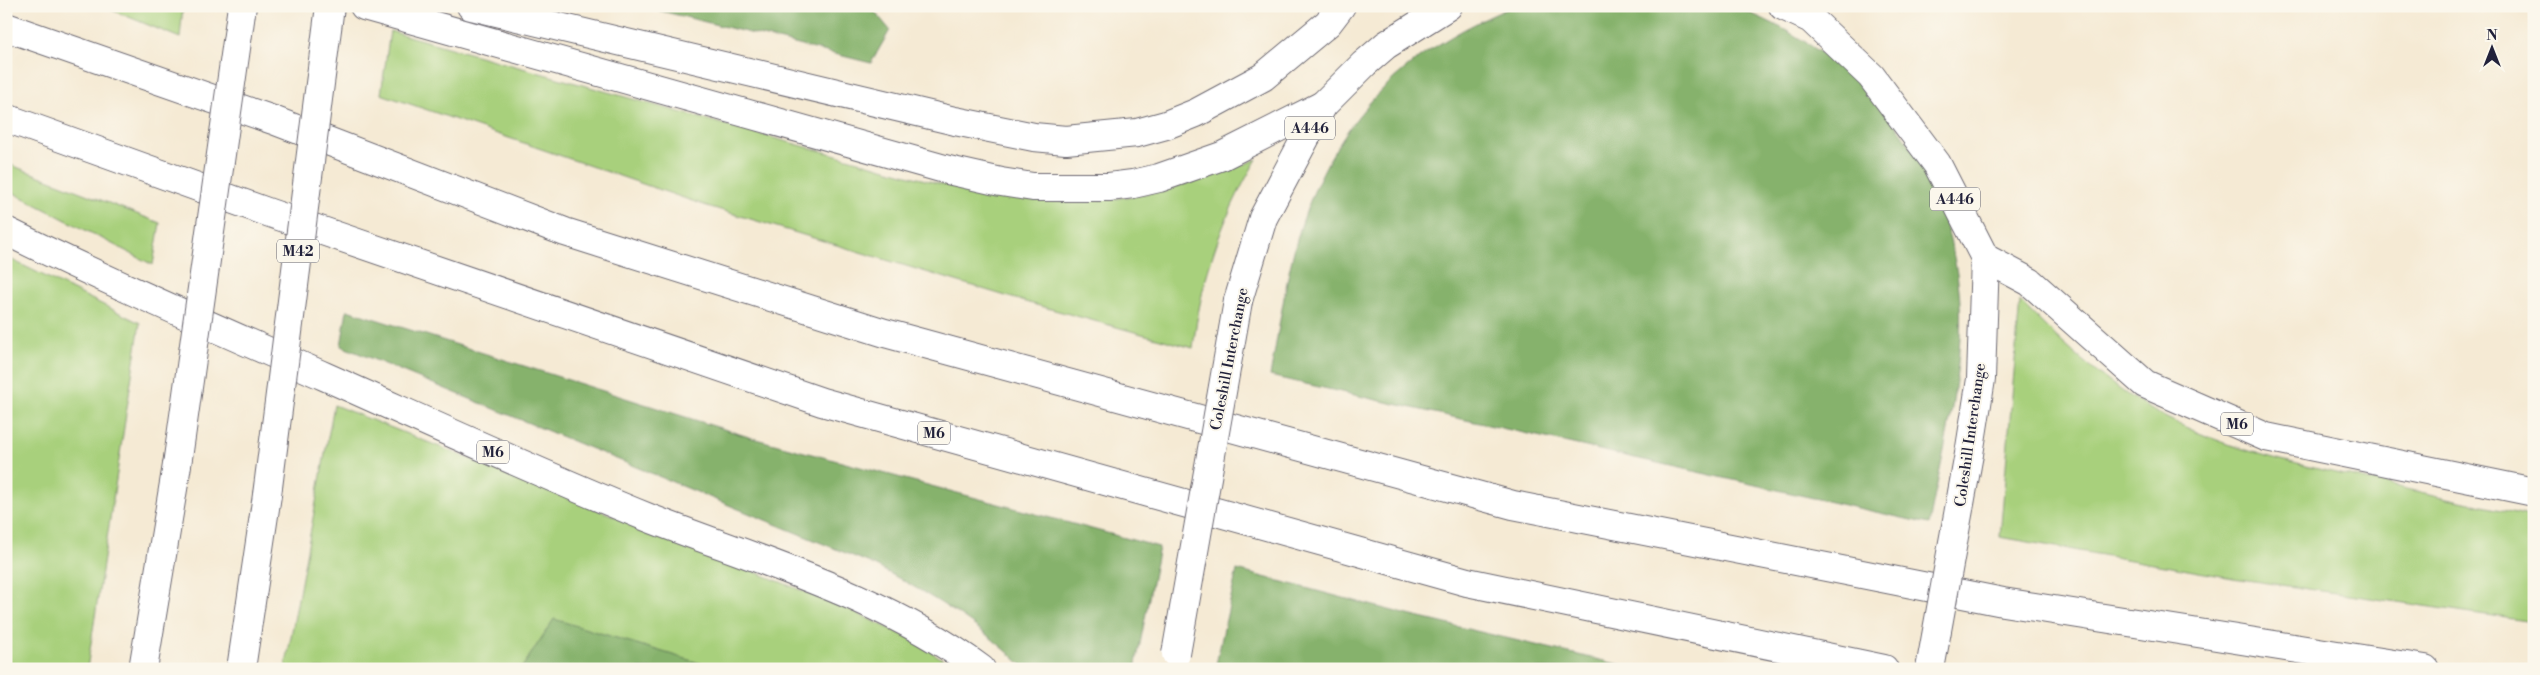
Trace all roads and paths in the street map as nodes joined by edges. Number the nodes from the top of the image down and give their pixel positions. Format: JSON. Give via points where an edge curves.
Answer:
{"nodes":[{"id":1,"x":242,"y":6,"type":"edge"},
{"id":2,"x":330,"y":6,"type":"edge"},
{"id":3,"x":364,"y":6,"type":"edge"},
{"id":4,"x":471,"y":6,"type":"edge"},
{"id":5,"x":1341,"y":6,"type":"edge"},
{"id":6,"x":1412,"y":6,"type":"edge"},
{"id":7,"x":1448,"y":6,"type":"edge"},
{"id":8,"x":1783,"y":6,"type":"edge"},
{"id":9,"x":6,"y":27,"type":"edge"},
{"id":10,"x":1386,"y":45,"type":"junction"},
{"id":11,"x":1324,"y":105,"type":"junction"},
{"id":12,"x":6,"y":118,"type":"edge"},
{"id":13,"x":6,"y":231,"type":"edge"},
{"id":14,"x":1985,"y":258,"type":"junction"},
{"id":15,"x":2534,"y":492,"type":"edge"},
{"id":16,"x":1175,"y":662,"type":"edge"},
{"id":17,"x":143,"y":669,"type":"edge"},
{"id":18,"x":241,"y":669,"type":"edge"},
{"id":19,"x":981,"y":669,"type":"edge"},
{"id":20,"x":1884,"y":669,"type":"edge"},
{"id":21,"x":1930,"y":669,"type":"edge"},
{"id":22,"x":2425,"y":669,"type":"edge"}],
"edges":[{"from":1,"to":17,"type":"highway","bridge":true,"via":[[177,465]]},
{"from":2,"to":18,"type":"highway","number":"M42","bridge":true},
{"from":3,"to":11,"type":"highway","via":[[948,170],[1033,187],[1109,187],[1159,178],[1222,156]]},
{"from":4,"to":5,"type":"highway","via":[[955,121],[1066,140],[1137,133],[1196,112],[1263,77],[1328,22]]},
{"from":6,"to":10,"type":"highway","number":"A446"},
{"from":7,"to":10,"type":"highway","name":"Coleshill Interchange","number":"A446"},
{"from":8,"to":14,"type":"highway","name":"Coleshill Interchange","number":"A446","via":[[1811,19],[1872,76],[1937,164]]},
{"from":9,"to":22,"type":"highway","via":[[273,120],[565,232],[885,333],[1514,505],[2003,602]]},
{"from":10,"to":11,"type":"highway","name":"Coleshill Interchange","number":"A446"},
{"from":11,"to":16,"type":"highway","name":"Coleshill Interchange","number":"A446","bridge":true,"via":[[1263,218],[1238,301]]},
{"from":12,"to":20,"type":"highway","number":"M6","via":[[270,213],[822,402],[1467,582]]},
{"from":13,"to":19,"type":"highway","number":"M6","via":[[484,448],[649,518],[843,590],[910,623]]},
{"from":14,"to":15,"type":"highway","number":"M6","via":[[2030,282],[2145,384],[2266,437]]},
{"from":14,"to":21,"type":"highway","name":"Coleshill Interchange","number":"A446","bridge":true,"via":[[1981,379]]}]}
